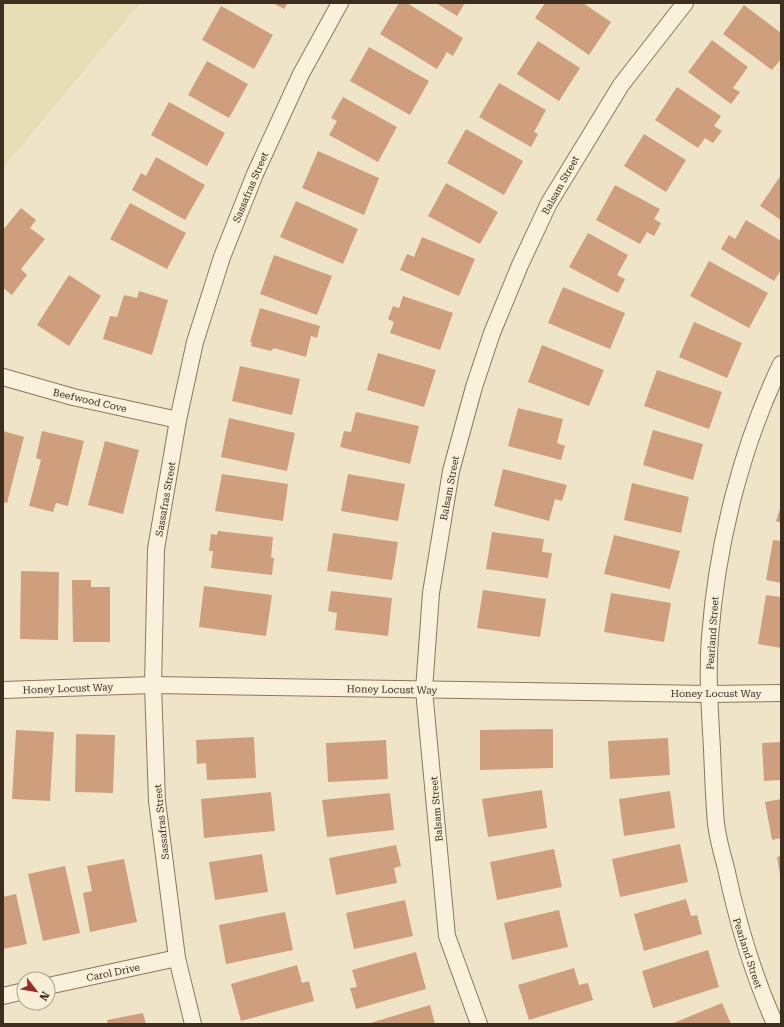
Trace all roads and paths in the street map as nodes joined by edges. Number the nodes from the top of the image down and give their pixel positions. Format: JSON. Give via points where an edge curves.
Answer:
{"nodes":[{"id":1,"x":340,"y":3,"type":"edge"},
{"id":2,"x":685,"y":3,"type":"edge"},
{"id":3,"x":781,"y":364,"type":"edge"},
{"id":4,"x":3,"y":376,"type":"edge"},
{"id":5,"x":178,"y":420,"type":"junction"},
{"id":6,"x":153,"y":685,"type":"junction"},
{"id":7,"x":3,"y":690,"type":"edge"},
{"id":8,"x":424,"y":690,"type":"junction"},
{"id":9,"x":781,"y":693,"type":"edge"},
{"id":10,"x":708,"y":694,"type":"junction"},
{"id":11,"x":177,"y":958,"type":"junction"},
{"id":12,"x":56,"y":984,"type":"edge"},
{"id":13,"x":16,"y":993,"type":"edge"},
{"id":14,"x":3,"y":996,"type":"edge"},
{"id":15,"x":193,"y":1024,"type":"edge"},
{"id":16,"x":479,"y":1024,"type":"edge"},
{"id":17,"x":775,"y":1024,"type":"edge"}],
"edges":[{"from":1,"to":5,"type":"street","name":"Sassafras Street","via":[[301,74],[255,174],[225,250],[195,342]]},
{"from":2,"to":8,"type":"street","name":"Balsam Street","via":[[621,85],[583,144],[549,203],[492,333],[467,408],[451,471],[431,592]]},
{"from":3,"to":10,"type":"street","name":"Pearland Street","via":[[757,421],[738,478],[725,534],[710,637]]},
{"from":4,"to":5,"type":"street","name":"Beefwood Cove","via":[[73,397]]},
{"from":5,"to":6,"type":"street","name":"Sassafras Street","via":[[156,549]]},
{"from":6,"to":7,"type":"street","name":"Honey Locust Way"},
{"from":6,"to":8,"type":"street","name":"Honey Locust Way"},
{"from":6,"to":11,"type":"street","name":"Sassafras Street","via":[[157,801]]},
{"from":8,"to":10,"type":"street","name":"Honey Locust Way"},
{"from":8,"to":16,"type":"street","name":"Balsam Street","via":[[447,936]]},
{"from":9,"to":10,"type":"street","name":"Honey Locust Way"},
{"from":10,"to":17,"type":"street","name":"Pearland Street","via":[[716,826],[734,910],[761,991]]},
{"from":11,"to":12,"type":"street","name":"Carol Drive"},
{"from":11,"to":15,"type":"street","name":"Sassafras Street"},
{"from":13,"to":14,"type":"street"}]}
